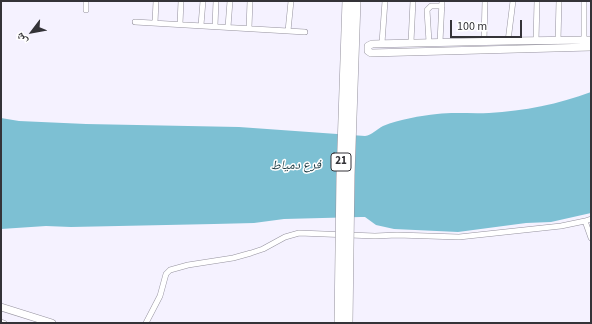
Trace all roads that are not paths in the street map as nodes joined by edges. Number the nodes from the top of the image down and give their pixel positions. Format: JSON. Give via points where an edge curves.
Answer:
{"nodes":[{"id":1,"x":86,"y":1,"type":"edge"},
{"id":2,"x":156,"y":1,"type":"edge"},
{"id":3,"x":181,"y":1,"type":"edge"},
{"id":4,"x":203,"y":1,"type":"edge"},
{"id":5,"x":216,"y":1,"type":"edge"},
{"id":6,"x":230,"y":1,"type":"edge"},
{"id":7,"x":250,"y":1,"type":"edge"},
{"id":8,"x":290,"y":1,"type":"edge"},
{"id":9,"x":347,"y":1,"type":"edge"},
{"id":10,"x":356,"y":1,"type":"edge"},
{"id":11,"x":386,"y":1,"type":"edge"},
{"id":12,"x":413,"y":1,"type":"edge"},
{"id":13,"x":485,"y":1,"type":"edge"},
{"id":14,"x":513,"y":1,"type":"edge"},
{"id":15,"x":537,"y":1,"type":"edge"},
{"id":16,"x":558,"y":1,"type":"edge"},
{"id":17,"x":584,"y":1,"type":"edge"},
{"id":18,"x":442,"y":3,"type":"edge"},
{"id":19,"x":86,"y":10,"type":"dead end"},
{"id":20,"x":135,"y":22,"type":"dead end"},
{"id":21,"x":155,"y":23,"type":"junction"},
{"id":22,"x":180,"y":24,"type":"junction"},
{"id":23,"x":201,"y":25,"type":"junction"},
{"id":24,"x":215,"y":26,"type":"junction"},
{"id":25,"x":228,"y":27,"type":"junction"},
{"id":26,"x":250,"y":28,"type":"junction"},
{"id":27,"x":288,"y":31,"type":"junction"},
{"id":28,"x":304,"y":32,"type":"dead end"},
{"id":29,"x":484,"y":41,"type":"junction"},
{"id":30,"x":510,"y":41,"type":"junction"},
{"id":31,"x":536,"y":41,"type":"junction"},
{"id":32,"x":558,"y":41,"type":"junction"},
{"id":33,"x":588,"y":41,"type":"edge"},
{"id":34,"x":411,"y":42,"type":"junction"},
{"id":35,"x":429,"y":42,"type":"junction"},
{"id":36,"x":440,"y":42,"type":"junction"},
{"id":37,"x":382,"y":43,"type":"junction"},
{"id":38,"x":591,"y":47,"type":"edge"},
{"id":39,"x":513,"y":49,"type":"junction"},
{"id":40,"x":591,"y":218,"type":"edge"},
{"id":41,"x":585,"y":222,"type":"junction"},
{"id":42,"x":591,"y":238,"type":"edge"},
{"id":43,"x":1,"y":307,"type":"edge"},
{"id":44,"x":52,"y":323,"type":"edge"},
{"id":45,"x":146,"y":323,"type":"edge"},
{"id":46,"x":339,"y":323,"type":"edge"},
{"id":47,"x":348,"y":323,"type":"edge"}],
"edges":[{"from":1,"to":19,"type":"street"},
{"from":2,"to":21,"type":"street"},
{"from":3,"to":22,"type":"street"},
{"from":4,"to":23,"type":"street"},
{"from":5,"to":24,"type":"street"},
{"from":6,"to":25,"type":"street"},
{"from":7,"to":26,"type":"street"},
{"from":8,"to":27,"type":"street"},
{"from":9,"to":46,"type":"highway","number":"21","bridge":true},
{"from":10,"to":47,"type":"highway","number":"21","bridge":true},
{"from":11,"to":37,"type":"street"},
{"from":12,"to":34,"type":"street"},
{"from":13,"to":29,"type":"street"},
{"from":14,"to":30,"type":"street"},
{"from":15,"to":31,"type":"street"},
{"from":16,"to":32,"type":"street"},
{"from":17,"to":33,"type":"street"},
{"from":18,"to":35,"type":"street","via":[[427,10]]},
{"from":18,"to":36,"type":"street"},
{"from":20,"to":21,"type":"street"},
{"from":21,"to":22,"type":"street"},
{"from":22,"to":23,"type":"street"},
{"from":23,"to":24,"type":"street"},
{"from":24,"to":25,"type":"street"},
{"from":25,"to":26,"type":"street"},
{"from":26,"to":27,"type":"street"},
{"from":27,"to":28,"type":"street"},
{"from":29,"to":30,"type":"main road"},
{"from":29,"to":36,"type":"main road"},
{"from":30,"to":31,"type":"main road"},
{"from":30,"to":39,"type":"main road"},
{"from":31,"to":32,"type":"main road"},
{"from":32,"to":33,"type":"main road"},
{"from":34,"to":35,"type":"main road"},
{"from":34,"to":37,"type":"main road"},
{"from":35,"to":36,"type":"main road"},
{"from":37,"to":39,"type":"main road","via":[[369,45],[369,52]]},
{"from":38,"to":39,"type":"main road"},
{"from":40,"to":41,"type":"street"},
{"from":41,"to":42,"type":"street"},
{"from":41,"to":45,"type":"street","via":[[459,237],[299,233],[251,253],[170,270]]},
{"from":43,"to":44,"type":"main road"}]}
